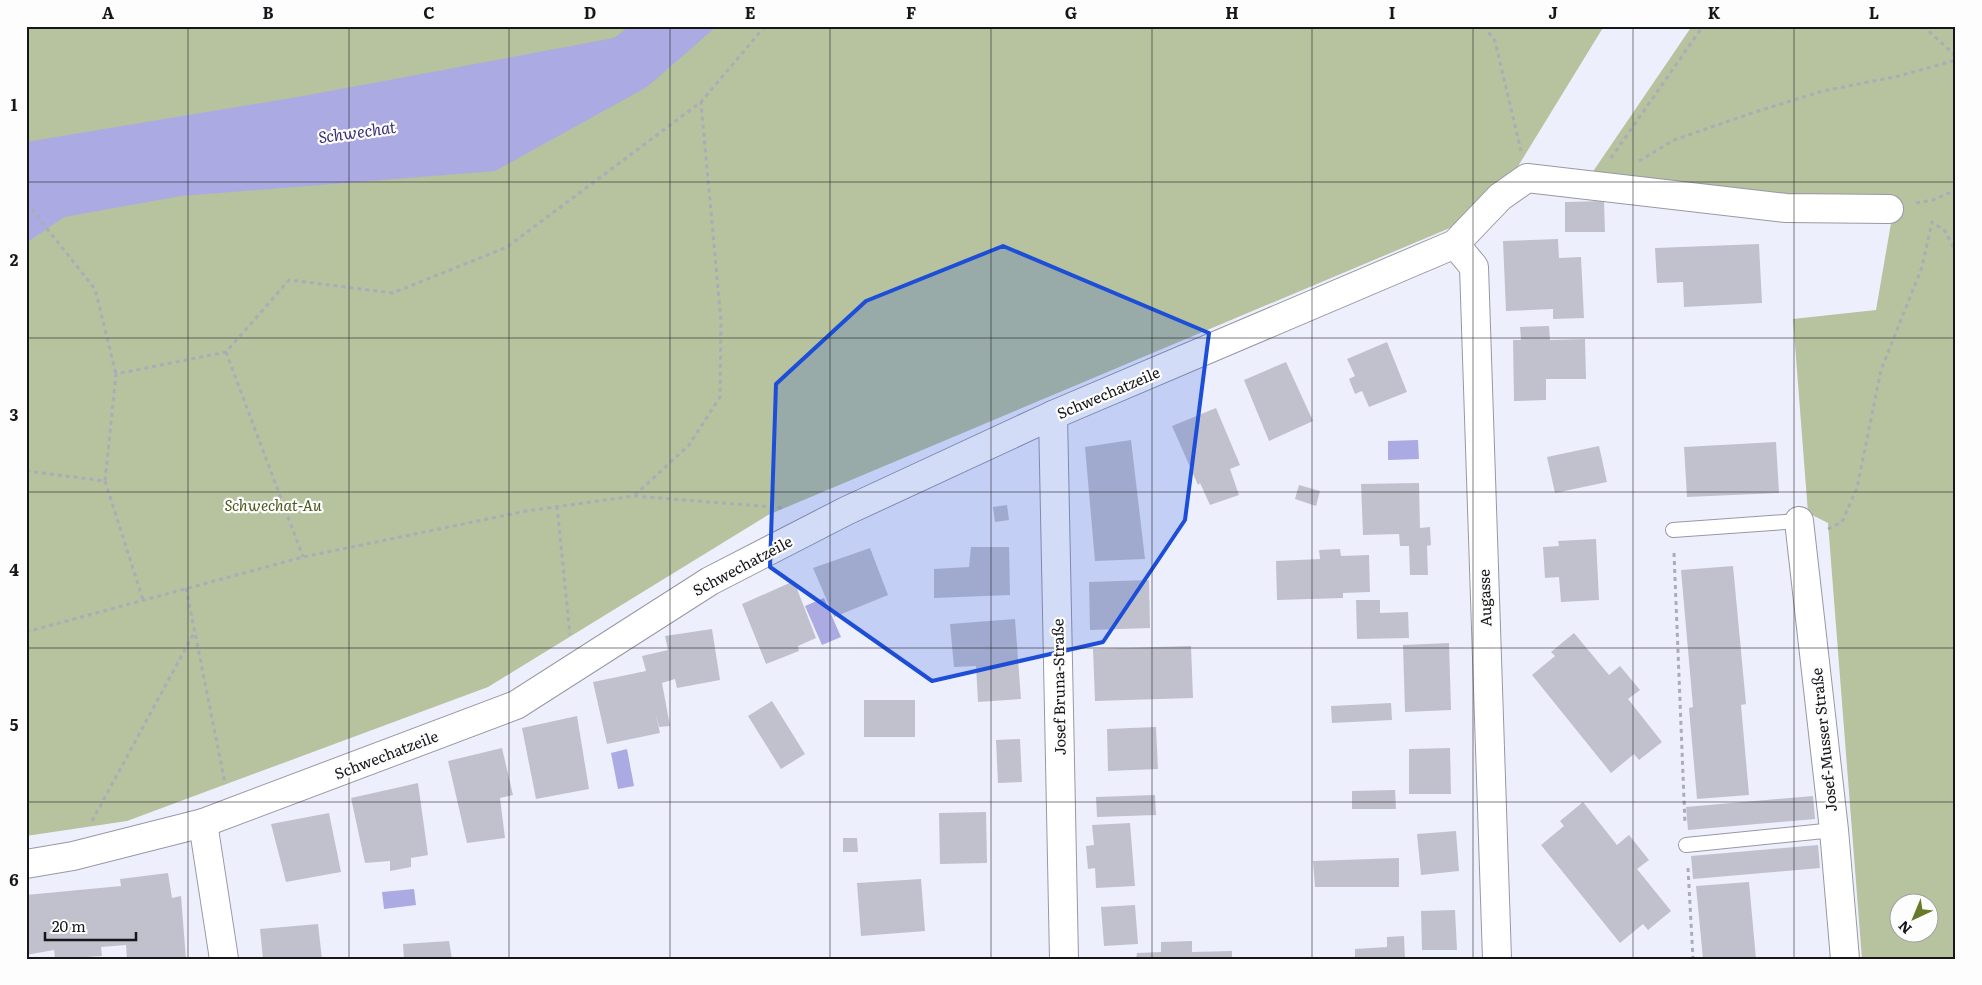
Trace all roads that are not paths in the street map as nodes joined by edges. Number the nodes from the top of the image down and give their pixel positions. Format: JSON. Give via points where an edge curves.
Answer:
{"nodes":[{"id":1,"x":1889,"y":209,"type":"road end"},
{"id":2,"x":1455,"y":244,"type":"junction"},
{"id":3,"x":1053,"y":415,"type":"junction"},
{"id":4,"x":1673,"y":530,"type":"road end"},
{"id":5,"x":1800,"y":532,"type":"joint"},
{"id":6,"x":203,"y":823,"type":"junction"},
{"id":7,"x":1834,"y":830,"type":"junction"},
{"id":8,"x":1686,"y":845,"type":"road end"},
{"id":9,"x":26,"y":864,"type":"edge"},
{"id":10,"x":224,"y":959,"type":"edge"},
{"id":11,"x":1064,"y":959,"type":"edge"},
{"id":12,"x":1497,"y":959,"type":"edge"},
{"id":13,"x":1845,"y":959,"type":"edge"}],
"edges":[{"from":1,"to":2,"type":"street","via":[[1786,208],[1527,178],[1500,198]]},
{"from":2,"to":3,"type":"street","name":"Schwechatzeile"},
{"from":2,"to":12,"type":"street","name":"Augasse","via":[[1474,267]]},
{"from":3,"to":6,"type":"street","name":"Schwechatzeile","via":[[846,511],[710,581],[516,705]]},
{"from":3,"to":11,"type":"street","name":"Josef Bruna-Straße"},
{"from":4,"to":5,"type":"lane"},
{"from":5,"to":7,"type":"street","name":"Josef-Musser Straße"},
{"from":6,"to":9,"type":"street","name":"Schwechatzeile","via":[[73,856]]},
{"from":6,"to":10,"type":"street"},
{"from":7,"to":8,"type":"lane"},
{"from":7,"to":13,"type":"street","name":"Josef-Musser Straße"}]}
